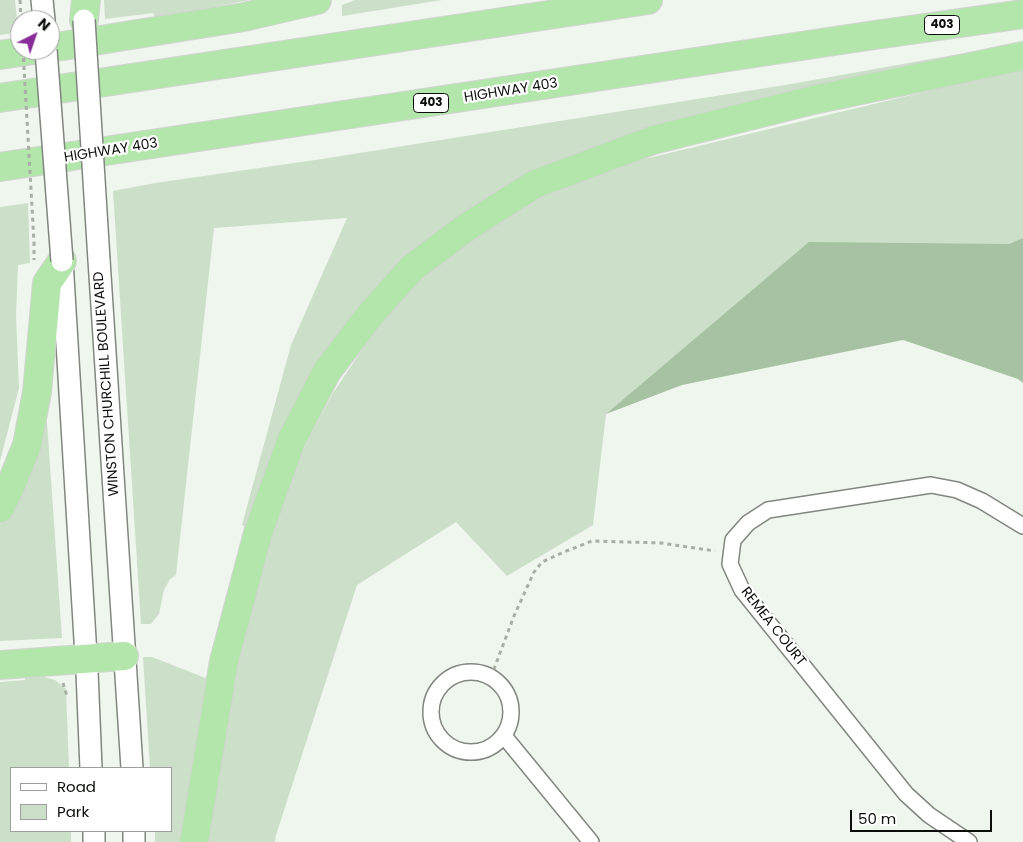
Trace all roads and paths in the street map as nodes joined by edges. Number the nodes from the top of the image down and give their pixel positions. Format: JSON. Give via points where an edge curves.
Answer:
{"nodes":[{"id":1,"x":317,"y":0,"type":"edge"},
{"id":2,"x":648,"y":0,"type":"edge"},
{"id":3,"x":84,"y":7,"type":"edge"},
{"id":4,"x":1023,"y":14,"type":"edge"},
{"id":5,"x":60,"y":46,"type":"edge"},
{"id":6,"x":1023,"y":56,"type":"edge"},
{"id":7,"x":24,"y":60,"type":"edge"},
{"id":8,"x":47,"y":60,"type":"edge"},
{"id":9,"x":0,"y":98,"type":"edge"},
{"id":10,"x":0,"y":167,"type":"edge"},
{"id":11,"x":34,"y":242,"type":"dead end"},
{"id":12,"x":62,"y":261,"type":"junction"},
{"id":13,"x":0,"y":508,"type":"edge"},
{"id":14,"x":1023,"y":526,"type":"edge"},
{"id":15,"x":732,"y":554,"type":"junction"},
{"id":16,"x":124,"y":656,"type":"junction"},
{"id":17,"x":86,"y":659,"type":"junction"},
{"id":18,"x":0,"y":665,"type":"edge"},
{"id":19,"x":491,"y":677,"type":"junction"},
{"id":20,"x":504,"y":736,"type":"junction"},
{"id":21,"x":91,"y":767,"type":"edge"},
{"id":22,"x":132,"y":767,"type":"edge"},
{"id":23,"x":194,"y":842,"type":"edge"},
{"id":24,"x":591,"y":842,"type":"edge"},
{"id":25,"x":969,"y":842,"type":"edge"}],
"edges":[{"from":1,"to":5,"type":"highway","via":[[235,18]]},
{"from":2,"to":9,"type":"highway"},
{"from":3,"to":16,"type":"main road","name":"WINSTON CHURCHILL BOULEVARD","bridge":true},
{"from":4,"to":10,"type":"highway","name":"HIGHWAY 403","number":"403"},
{"from":6,"to":23,"type":"highway","via":[[813,100],[653,140],[536,184],[467,227],[412,268],[327,371],[292,440],[258,533],[224,660]]},
{"from":7,"to":11,"type":"path","bridge":true},
{"from":8,"to":12,"type":"main road","bridge":true},
{"from":12,"to":13,"type":"highway","via":[[47,283],[37,392],[26,445]]},
{"from":12,"to":17,"type":"main road"},
{"from":14,"to":15,"type":"street","via":[[958,490],[931,485],[768,510],[748,523],[733,540]]},
{"from":15,"to":19,"type":"path","via":[[661,543],[592,541],[542,562],[514,616]]},
{"from":15,"to":25,"type":"street","name":"REMEA COURT","via":[[730,564],[742,590],[906,794],[929,815]]},
{"from":16,"to":17,"type":"highway"},
{"from":16,"to":22,"type":"main road","name":"WINSTON CHURCHILL BOULEVARD"},
{"from":17,"to":18,"type":"highway"},
{"from":17,"to":21,"type":"main road"},
{"from":19,"to":20,"type":"street","via":[[508,697],[511,710],[510,724]]},
{"from":19,"to":20,"type":"street","via":[[465,673],[442,684],[431,708],[432,721],[445,743],[457,750],[482,751]]},
{"from":20,"to":24,"type":"street"}]}
